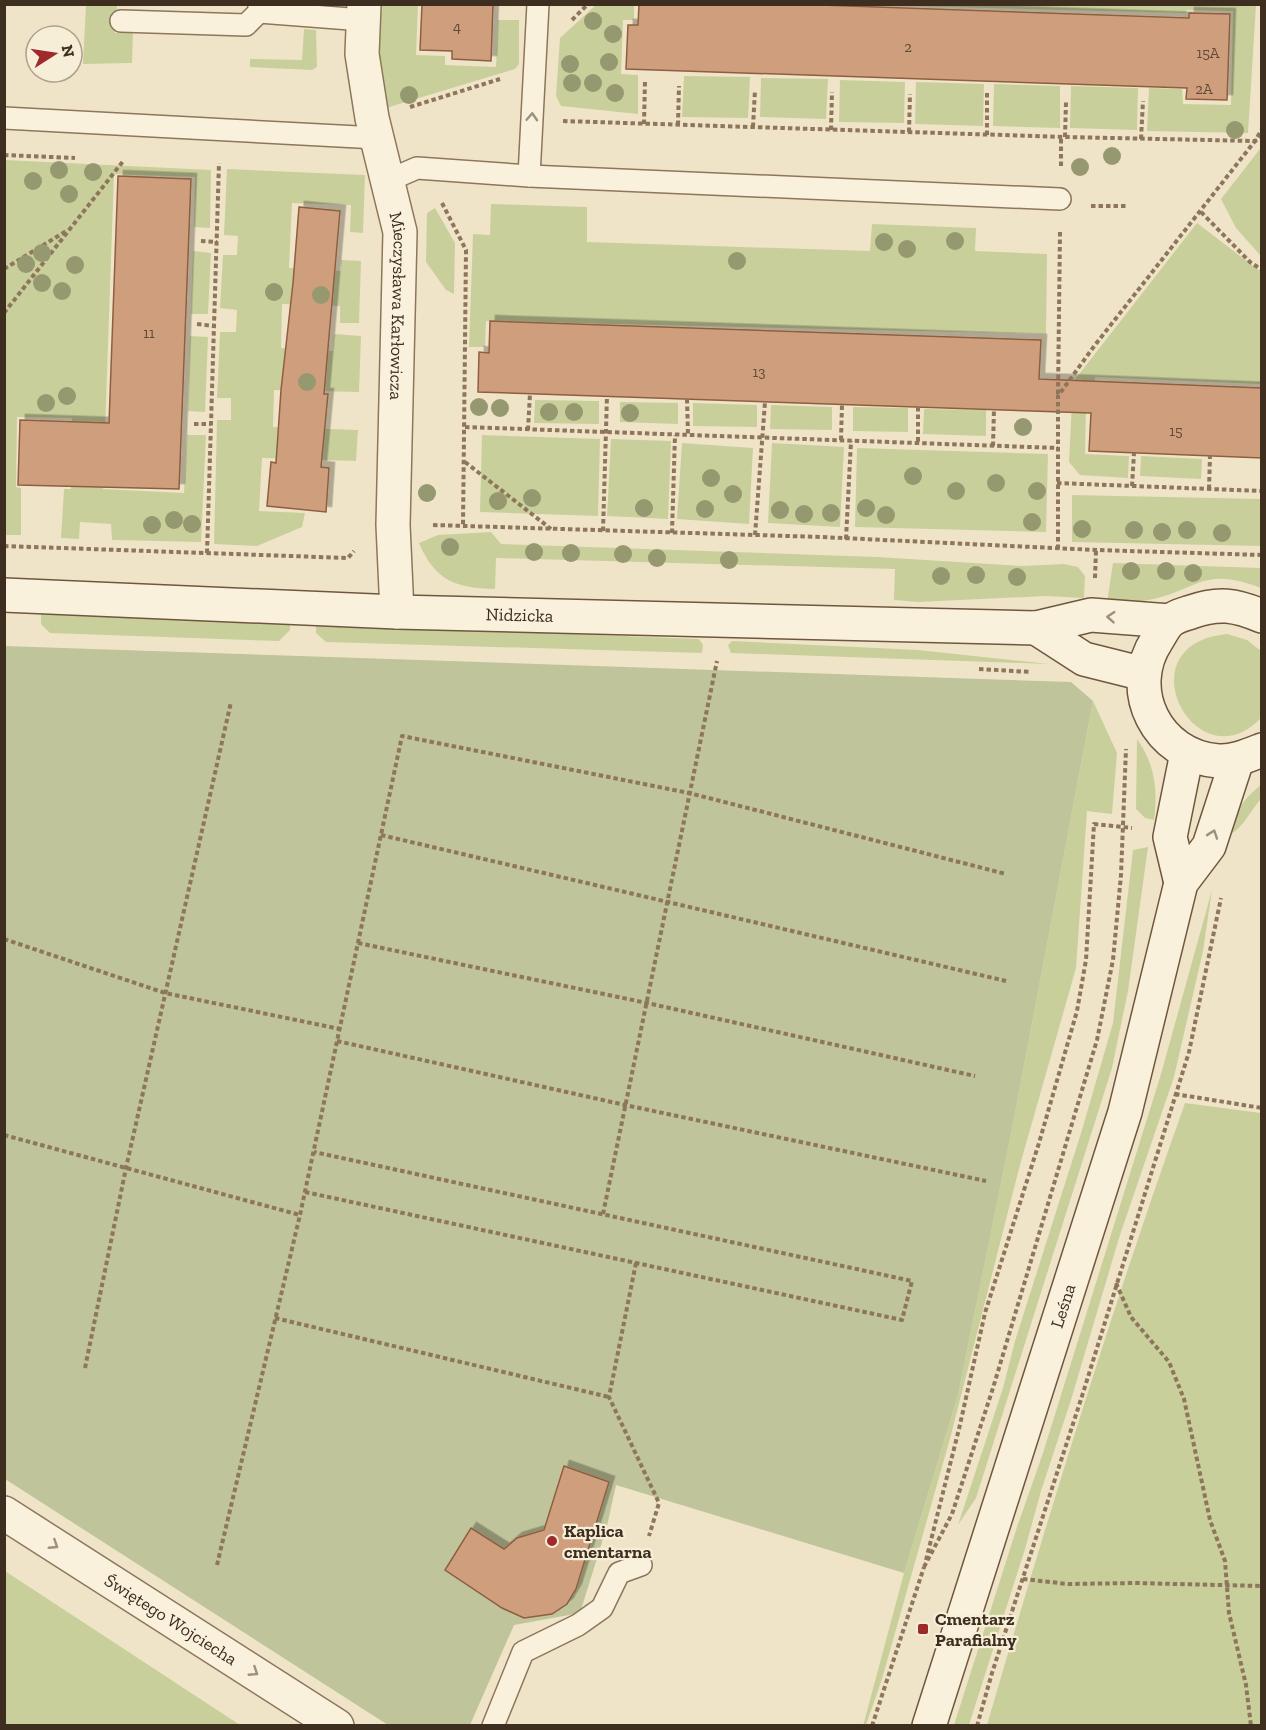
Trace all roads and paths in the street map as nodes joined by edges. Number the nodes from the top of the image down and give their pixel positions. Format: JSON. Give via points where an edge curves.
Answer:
{"nodes":[{"id":1,"x":538,"y":4,"type":"edge"},
{"id":2,"x":259,"y":8,"type":"edge"},
{"id":3,"x":364,"y":12,"type":"edge"},
{"id":4,"x":121,"y":21,"type":"dead end"},
{"id":5,"x":505,"y":78,"type":"dead end"},
{"id":6,"x":645,"y":80,"type":"dead end"},
{"id":7,"x":679,"y":86,"type":"dead end"},
{"id":8,"x":755,"y":90,"type":"dead end"},
{"id":9,"x":832,"y":92,"type":"dead end"},
{"id":10,"x":987,"y":93,"type":"dead end"},
{"id":11,"x":910,"y":94,"type":"dead end"},
{"id":12,"x":1143,"y":101,"type":"dead end"},
{"id":13,"x":1066,"y":102,"type":"dead end"},
{"id":14,"x":4,"y":118,"type":"edge"},
{"id":15,"x":532,"y":120,"type":"junction"},
{"id":16,"x":644,"y":124,"type":"junction"},
{"id":17,"x":678,"y":125,"type":"junction"},
{"id":18,"x":753,"y":127,"type":"junction"},
{"id":19,"x":374,"y":128,"type":"junction"},
{"id":20,"x":1262,"y":129,"type":"edge"},
{"id":21,"x":831,"y":130,"type":"junction"},
{"id":22,"x":909,"y":132,"type":"junction"},
{"id":23,"x":987,"y":135,"type":"junction"},
{"id":24,"x":1063,"y":137,"type":"junction"},
{"id":25,"x":1262,"y":138,"type":"edge"},
{"id":26,"x":1141,"y":139,"type":"junction"},
{"id":27,"x":1255,"y":141,"type":"junction"},
{"id":28,"x":124,"y":160,"type":"dead end"},
{"id":29,"x":219,"y":163,"type":"dead end"},
{"id":30,"x":402,"y":175,"type":"junction"},
{"id":31,"x":529,"y":176,"type":"junction"},
{"id":32,"x":1060,"y":199,"type":"junction"},
{"id":33,"x":1201,"y":212,"type":"junction"},
{"id":34,"x":70,"y":229,"type":"junction"},
{"id":35,"x":201,"y":241,"type":"dead end"},
{"id":36,"x":217,"y":242,"type":"junction"},
{"id":37,"x":4,"y":268,"type":"edge"},
{"id":38,"x":1262,"y":270,"type":"edge"},
{"id":39,"x":4,"y":313,"type":"edge"},
{"id":40,"x":197,"y":324,"type":"dead end"},
{"id":41,"x":214,"y":326,"type":"junction"},
{"id":42,"x":530,"y":393,"type":"dead end"},
{"id":43,"x":607,"y":396,"type":"dead end"},
{"id":44,"x":1058,"y":396,"type":"junction"},
{"id":45,"x":687,"y":399,"type":"dead end"},
{"id":46,"x":765,"y":402,"type":"dead end"},
{"id":47,"x":842,"y":404,"type":"dead end"},
{"id":48,"x":918,"y":407,"type":"dead end"},
{"id":49,"x":994,"y":409,"type":"dead end"},
{"id":50,"x":194,"y":424,"type":"dead end"},
{"id":51,"x":211,"y":424,"type":"junction"},
{"id":52,"x":465,"y":427,"type":"junction"},
{"id":53,"x":528,"y":430,"type":"junction"},
{"id":54,"x":606,"y":432,"type":"junction"},
{"id":55,"x":675,"y":435,"type":"junction"},
{"id":56,"x":688,"y":435,"type":"junction"},
{"id":57,"x":762,"y":438,"type":"junction"},
{"id":58,"x":841,"y":440,"type":"junction"},
{"id":59,"x":851,"y":441,"type":"junction"},
{"id":60,"x":918,"y":443,"type":"junction"},
{"id":61,"x":993,"y":446,"type":"junction"},
{"id":62,"x":1058,"y":448,"type":"junction"},
{"id":63,"x":1134,"y":453,"type":"dead end"},
{"id":64,"x":1210,"y":456,"type":"dead end"},
{"id":65,"x":464,"y":461,"type":"junction"},
{"id":66,"x":1057,"y":483,"type":"junction"},
{"id":67,"x":1132,"y":486,"type":"junction"},
{"id":68,"x":1209,"y":489,"type":"junction"},
{"id":69,"x":1262,"y":491,"type":"edge"},
{"id":70,"x":393,"y":525,"type":"junction"},
{"id":71,"x":463,"y":526,"type":"junction"},
{"id":72,"x":552,"y":529,"type":"junction"},
{"id":73,"x":603,"y":531,"type":"junction"},
{"id":74,"x":672,"y":533,"type":"junction"},
{"id":75,"x":755,"y":536,"type":"junction"},
{"id":76,"x":846,"y":538,"type":"junction"},
{"id":77,"x":4,"y":546,"type":"edge"},
{"id":78,"x":1058,"y":549,"type":"junction"},
{"id":79,"x":207,"y":553,"type":"junction"},
{"id":80,"x":1262,"y":555,"type":"edge"},
{"id":81,"x":4,"y":595,"type":"edge"},
{"id":82,"x":397,"y":612,"type":"junction"},
{"id":83,"x":1262,"y":616,"type":"edge"},
{"id":84,"x":1170,"y":621,"type":"junction"},
{"id":85,"x":1036,"y":628,"type":"junction"},
{"id":86,"x":717,"y":661,"type":"dead end"},
{"id":87,"x":1144,"y":674,"type":"junction"},
{"id":88,"x":231,"y":702,"type":"dead end"},
{"id":89,"x":1126,"y":748,"type":"dead end"},
{"id":90,"x":1187,"y":753,"type":"junction"},
{"id":91,"x":1249,"y":755,"type":"edge"},
{"id":92,"x":689,"y":793,"type":"junction"},
{"id":93,"x":1123,"y":825,"type":"junction"},
{"id":94,"x":381,"y":835,"type":"junction"},
{"id":95,"x":1006,"y":874,"type":"dead end"},
{"id":96,"x":1181,"y":883,"type":"junction"},
{"id":97,"x":667,"y":902,"type":"junction"},
{"id":98,"x":4,"y":939,"type":"edge"},
{"id":99,"x":358,"y":943,"type":"junction"},
{"id":100,"x":1006,"y":981,"type":"dead end"},
{"id":101,"x":165,"y":993,"type":"junction"},
{"id":102,"x":647,"y":1003,"type":"junction"},
{"id":103,"x":340,"y":1029,"type":"junction"},
{"id":104,"x":337,"y":1041,"type":"junction"},
{"id":105,"x":975,"y":1076,"type":"dead end"},
{"id":106,"x":1175,"y":1094,"type":"dead end"},
{"id":107,"x":625,"y":1105,"type":"junction"},
{"id":108,"x":1262,"y":1108,"type":"edge"},
{"id":109,"x":4,"y":1135,"type":"edge"},
{"id":110,"x":314,"y":1152,"type":"junction"},
{"id":111,"x":126,"y":1168,"type":"junction"},
{"id":112,"x":986,"y":1181,"type":"dead end"},
{"id":113,"x":305,"y":1192,"type":"junction"},
{"id":114,"x":603,"y":1214,"type":"junction"},
{"id":115,"x":300,"y":1215,"type":"junction"},
{"id":116,"x":636,"y":1263,"type":"junction"},
{"id":117,"x":1116,"y":1283,"type":"dead end"},
{"id":118,"x":275,"y":1318,"type":"junction"},
{"id":119,"x":85,"y":1368,"type":"dead end"},
{"id":120,"x":609,"y":1397,"type":"junction"},
{"id":121,"x":4,"y":1513,"type":"edge"},
{"id":122,"x":217,"y":1565,"type":"dead end"},
{"id":123,"x":641,"y":1565,"type":"joint"},
{"id":124,"x":924,"y":1567,"type":"junction"},
{"id":125,"x":1023,"y":1579,"type":"dead end"},
{"id":126,"x":1226,"y":1585,"type":"junction"},
{"id":127,"x":1262,"y":1586,"type":"edge"},
{"id":128,"x":337,"y":1725,"type":"edge"},
{"id":129,"x":493,"y":1725,"type":"edge"},
{"id":130,"x":872,"y":1725,"type":"edge"},
{"id":131,"x":929,"y":1725,"type":"edge"},
{"id":132,"x":1251,"y":1725,"type":"edge"}],
"edges":[{"from":15,"to":1,"type":"lane","one_way":true},
{"from":2,"to":3,"type":"lane"},
{"from":2,"to":4,"type":"lane","via":[[246,25]]},
{"from":3,"to":19,"type":"street","name":"Mieczysława Karłowicza","via":[[363,54]]},
{"from":5,"to":19,"type":"path"},
{"from":6,"to":16,"type":"path"},
{"from":7,"to":17,"type":"path"},
{"from":8,"to":18,"type":"path"},
{"from":9,"to":21,"type":"path"},
{"from":10,"to":23,"type":"path"},
{"from":11,"to":22,"type":"path"},
{"from":12,"to":26,"type":"path"},
{"from":13,"to":24,"type":"path"},
{"from":14,"to":19,"type":"lane"},
{"from":15,"to":16,"type":"path"},
{"from":15,"to":31,"type":"lane"},
{"from":16,"to":17,"type":"path"},
{"from":17,"to":18,"type":"path"},
{"from":18,"to":21,"type":"path"},
{"from":19,"to":30,"type":"street","name":"Mieczysława Karłowicza"},
{"from":20,"to":27,"type":"path"},
{"from":21,"to":22,"type":"path"},
{"from":22,"to":23,"type":"path"},
{"from":23,"to":24,"type":"path"},
{"from":24,"to":26,"type":"path"},
{"from":24,"to":32,"type":"path"},
{"from":25,"to":27,"type":"path"},
{"from":26,"to":27,"type":"path"},
{"from":27,"to":33,"type":"path"},
{"from":28,"to":34,"type":"path"},
{"from":29,"to":36,"type":"path"},
{"from":30,"to":31,"type":"lane"},
{"from":30,"to":52,"type":"path","via":[[441,202],[466,250]]},
{"from":30,"to":70,"type":"street","name":"Mieczysława Karłowicza"},
{"from":31,"to":32,"type":"lane"},
{"from":32,"to":44,"type":"path"},
{"from":33,"to":38,"type":"path"},
{"from":33,"to":44,"type":"path"},
{"from":34,"to":37,"type":"path"},
{"from":34,"to":39,"type":"path"},
{"from":35,"to":36,"type":"path"},
{"from":36,"to":41,"type":"path"},
{"from":40,"to":41,"type":"path"},
{"from":41,"to":51,"type":"path"},
{"from":42,"to":53,"type":"path"},
{"from":43,"to":54,"type":"path"},
{"from":44,"to":62,"type":"path"},
{"from":45,"to":56,"type":"path"},
{"from":46,"to":57,"type":"path"},
{"from":47,"to":58,"type":"path"},
{"from":48,"to":60,"type":"path"},
{"from":49,"to":61,"type":"path"},
{"from":50,"to":51,"type":"path"},
{"from":51,"to":79,"type":"path"},
{"from":52,"to":53,"type":"path"},
{"from":52,"to":65,"type":"path"},
{"from":53,"to":54,"type":"path"},
{"from":54,"to":55,"type":"path"},
{"from":54,"to":73,"type":"path"},
{"from":55,"to":56,"type":"path"},
{"from":55,"to":74,"type":"path"},
{"from":56,"to":57,"type":"path"},
{"from":57,"to":58,"type":"path"},
{"from":57,"to":75,"type":"path"},
{"from":58,"to":59,"type":"path"},
{"from":59,"to":60,"type":"path"},
{"from":59,"to":76,"type":"path"},
{"from":60,"to":61,"type":"path"},
{"from":61,"to":62,"type":"path"},
{"from":62,"to":66,"type":"path"},
{"from":63,"to":67,"type":"path"},
{"from":64,"to":68,"type":"path"},
{"from":65,"to":71,"type":"path"},
{"from":65,"to":72,"type":"path"},
{"from":66,"to":67,"type":"path"},
{"from":66,"to":78,"type":"path"},
{"from":67,"to":68,"type":"path"},
{"from":68,"to":69,"type":"path"},
{"from":70,"to":71,"type":"path"},
{"from":70,"to":79,"type":"path","via":[[366,524],[366,538],[348,558]]},
{"from":70,"to":82,"type":"street","name":"Mieczysława Karłowicza"},
{"from":71,"to":72,"type":"path"},
{"from":72,"to":73,"type":"path"},
{"from":73,"to":74,"type":"path"},
{"from":74,"to":75,"type":"path"},
{"from":75,"to":76,"type":"path"},
{"from":76,"to":78,"type":"path"},
{"from":77,"to":79,"type":"path"},
{"from":78,"to":80,"type":"path"},
{"from":81,"to":82,"type":"street","name":"Nidzicka"},
{"from":82,"to":85,"type":"street","name":"Nidzicka"},
{"from":83,"to":84,"type":"street","via":[[1238,606],[1210,605]]},
{"from":84,"to":85,"type":"street","name":"Nidzicka","one_way":true,"via":[[1091,615]]},
{"from":84,"to":87,"type":"street","via":[[1149,652]]},
{"from":85,"to":87,"type":"street","via":[[1084,659]]},
{"from":86,"to":92,"type":"path"},
{"from":87,"to":90,"type":"street","via":[[1145,698],[1153,720],[1167,739]]},
{"from":88,"to":101,"type":"path"},
{"from":89,"to":93,"type":"path"},
{"from":90,"to":91,"type":"street","via":[[1220,761]]},
{"from":90,"to":96,"type":"street","via":[[1170,837]]},
{"from":96,"to":91,"type":"street","one_way":true,"via":[[1209,846]]},
{"from":92,"to":94,"type":"path","via":[[402,736]]},
{"from":92,"to":95,"type":"path"},
{"from":92,"to":97,"type":"path"},
{"from":93,"to":124,"type":"path","via":[[1113,960],[1097,1040],[952,1514]]},
{"from":93,"to":124,"type":"path","via":[[1094,824],[1086,960],[1077,1011],[985,1313]]},
{"from":94,"to":97,"type":"path"},
{"from":94,"to":99,"type":"path"},
{"from":96,"to":131,"type":"street","name":"Leśna","via":[[1125,1112]]},
{"from":97,"to":100,"type":"path"},
{"from":97,"to":102,"type":"path"},
{"from":98,"to":101,"type":"path"},
{"from":99,"to":102,"type":"path"},
{"from":99,"to":103,"type":"path"},
{"from":101,"to":103,"type":"path"},
{"from":101,"to":111,"type":"path"},
{"from":102,"to":105,"type":"path"},
{"from":102,"to":107,"type":"path"},
{"from":103,"to":104,"type":"path"},
{"from":104,"to":107,"type":"path"},
{"from":104,"to":110,"type":"path"},
{"from":106,"to":108,"type":"path"},
{"from":107,"to":112,"type":"path"},
{"from":107,"to":114,"type":"path"},
{"from":109,"to":111,"type":"path"},
{"from":110,"to":113,"type":"path"},
{"from":110,"to":114,"type":"path"},
{"from":111,"to":115,"type":"path"},
{"from":111,"to":119,"type":"path"},
{"from":113,"to":115,"type":"path"},
{"from":113,"to":116,"type":"path"},
{"from":114,"to":116,"type":"path","via":[[912,1281],[902,1320]]},
{"from":115,"to":118,"type":"path"},
{"from":116,"to":120,"type":"path"},
{"from":117,"to":126,"type":"path","via":[[1131,1317],[1169,1362],[1179,1384],[1210,1520],[1225,1561]]},
{"from":118,"to":120,"type":"path"},
{"from":118,"to":122,"type":"path"},
{"from":120,"to":123,"type":"path","via":[[659,1503]]},
{"from":121,"to":128,"type":"street","name":"Świętego Wojciecha","one_way":true},
{"from":123,"to":129,"type":"lane","via":[[619,1573],[602,1608],[578,1625],[523,1652]]},
{"from":124,"to":130,"type":"path"},
{"from":125,"to":126,"type":"path","via":[[1068,1584]]},
{"from":126,"to":127,"type":"path"},
{"from":126,"to":132,"type":"path"}]}
